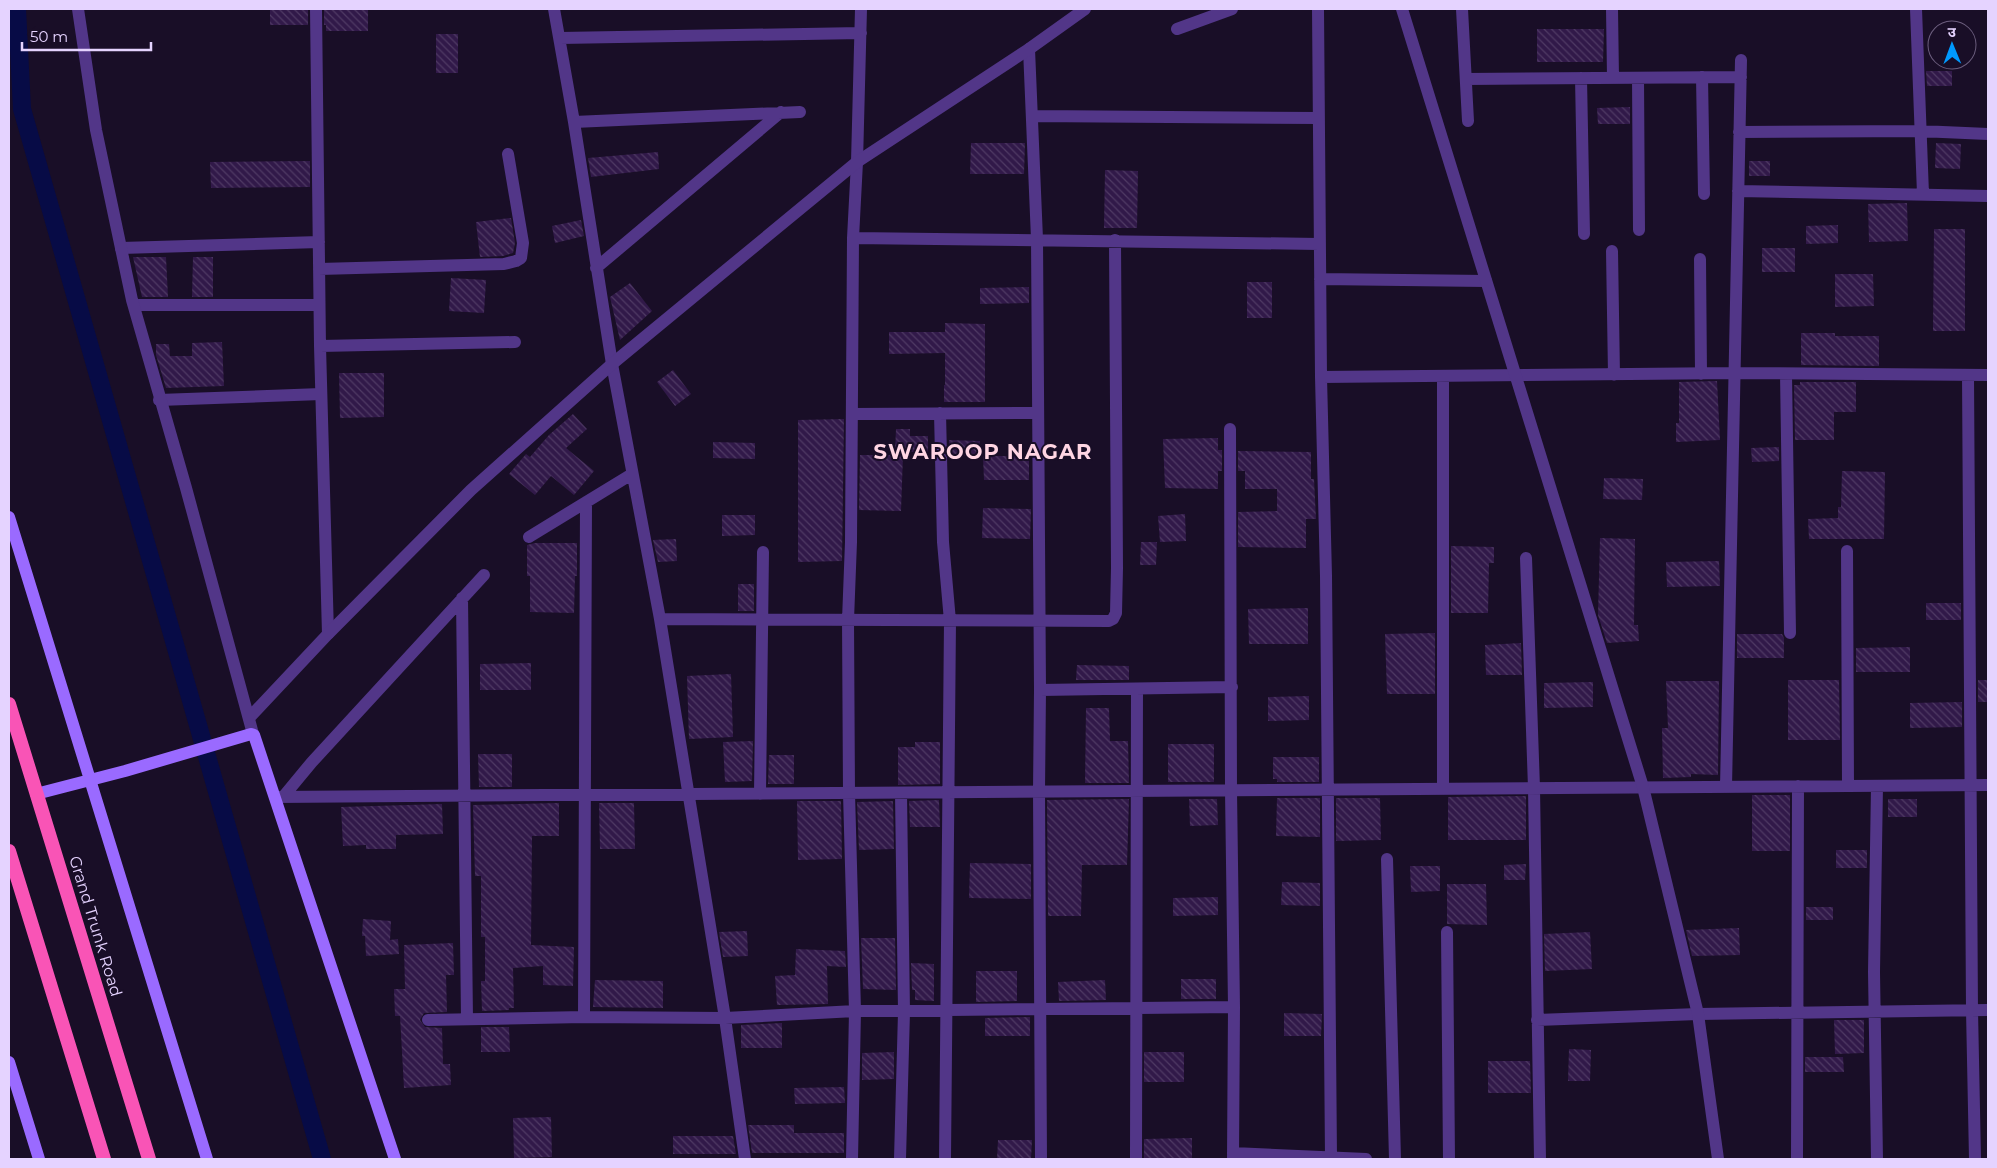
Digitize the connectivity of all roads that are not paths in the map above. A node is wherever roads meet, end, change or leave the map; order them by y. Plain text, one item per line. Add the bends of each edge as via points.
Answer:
1 (78, 9) edge
2 (316, 9) edge
3 (554, 9) edge
4 (861, 9) edge
5 (1086, 9) edge
6 (1232, 9) edge
7 (1318, 9) edge
8 (1402, 9) edge
9 (1462, 9) edge
10 (1612, 9) edge
11 (1916, 9) edge
12 (1178, 29) dead end
13 (861, 34) junction
14 (560, 38) junction
15 (1029, 50) junction
16 (1742, 60) dead end
17 (1702, 77) junction
18 (1741, 77) junction
19 (1581, 78) junction
20 (1613, 78) junction
21 (1638, 78) junction
22 (1466, 79) junction
23 (781, 112) junction
24 (800, 112) dead end
25 (1032, 116) junction
26 (1319, 118) junction
27 (1468, 121) dead end
28 (574, 122) junction
29 (1920, 131) junction
30 (1739, 132) junction
31 (1988, 134) edge
32 (508, 154) dead end
33 (857, 162) junction
34 (1738, 191) junction
35 (1704, 194) dead end
36 (1923, 194) junction
37 (1988, 196) edge
38 (1639, 230) dead end
39 (1584, 234) dead end
40 (853, 238) junction
41 (1037, 239) junction
42 (1115, 240) junction
43 (319, 242) junction
44 (1319, 244) junction
45 (121, 248) junction
46 (1612, 251) dead end
47 (1700, 259) dead end
48 (596, 268) junction
49 (319, 269) junction
50 (1320, 279) junction
51 (1486, 281) junction
52 (134, 305) junction
53 (319, 305) junction
54 (515, 342) dead end
55 (320, 346) junction
56 (612, 364) junction
57 (1735, 373) junction
58 (1701, 374) junction
59 (1786, 374) junction
60 (1515, 375) junction
61 (1614, 375) junction
62 (1968, 375) junction
63 (1988, 375) edge
64 (1321, 376) junction
65 (1443, 376) junction
66 (321, 394) junction
67 (159, 400) junction
68 (940, 413) junction
69 (1037, 413) junction
70 (852, 414) junction
71 (1230, 429) dead end
72 (632, 474) junction
73 (586, 502) junction
74 (9, 517) edge
75 (529, 536) dead end
76 (1847, 551) dead end
77 (763, 552) dead end
78 (1526, 558) dead end
79 (484, 575) dead end
80 (462, 598) junction
81 (660, 619) junction
82 (762, 619) junction
83 (848, 620) junction
84 (950, 621) junction
85 (1040, 621) junction
86 (1790, 633) dead end
87 (328, 634) junction
88 (1232, 687) junction
89 (1137, 689) junction
90 (1040, 690) junction
91 (9, 704) edge
92 (249, 718) junction
93 (253, 734) junction
94 (90, 780) junction
95 (1971, 785) junction
96 (1988, 785) edge
97 (1798, 786) junction
98 (1848, 786) junction
99 (1877, 786) junction
100 (1642, 787) junction
101 (1726, 787) junction
102 (1534, 788) junction
103 (1443, 789) junction
104 (1231, 790) junction
105 (1327, 790) junction
106 (1039, 791) junction
107 (1138, 791) junction
108 (849, 793) junction
109 (901, 793) junction
110 (949, 793) junction
111 (36, 794) junction
112 (688, 794) junction
113 (760, 794) junction
114 (586, 795) junction
115 (464, 796) junction
116 (279, 797) junction
117 (9, 851) edge
118 (1387, 859) dead end
119 (1447, 932) dead end
120 (1137, 1007) junction
121 (1234, 1007) junction
122 (1040, 1009) junction
123 (1972, 1010) junction
124 (1988, 1010) edge
125 (947, 1011) junction
126 (855, 1012) junction
127 (904, 1012) junction
128 (1874, 1012) junction
129 (1798, 1013) junction
130 (1698, 1014) junction
131 (584, 1017) junction
132 (725, 1018) junction
133 (467, 1019) junction
134 (428, 1020) dead end
135 (1537, 1020) junction
136 (9, 1062) edge
137 (1233, 1156) edge
138 (1327, 1158) edge
139 (38, 1159) edge
140 (104, 1159) edge
141 (149, 1159) edge
142 (207, 1159) edge
143 (395, 1159) edge
144 (745, 1159) edge
145 (852, 1159) edge
146 (900, 1159) edge
147 (945, 1159) edge
148 (1041, 1159) edge
149 (1136, 1159) edge
150 (1366, 1159) edge
151 (1395, 1159) edge
152 (1448, 1159) edge
153 (1540, 1159) edge
154 (1718, 1159) edge
155 (1798, 1159) edge
156 (1877, 1159) edge
157 (1975, 1159) edge

1 - 45 street via 96,130
2 - 43 street
3 - 14 street
4 - 13 street
5 - 15 street
6 - 12 street
7 - 26 street
8 - 51 street
9 - 22 street
10 - 20 street
11 - 29 street
13 - 14 street
13 - 33 street
14 - 28 street
15 - 25 street
15 - 33 street
16 - 18 street
17 - 18 street
17 - 21 street
17 - 35 street
18 - 30 street
19 - 20 street
19 - 22 street
19 - 39 street
20 - 21 street
21 - 38 street
22 - 27 street
23 - 24 street
23 - 28 street
23 - 48 street
25 - 26 street
25 - 41 street
26 - 44 street
28 - 48 street
29 - 30 street
29 - 31 street
29 - 36 street
30 - 34 street
32 - 49 street via 523,243 521,258 504,264
33 - 40 street
33 - 56 street
34 - 36 street
34 - 57 street
36 - 37 street
40 - 41 street
40 - 70 street
41 - 42 street
41 - 69 street
42 - 44 street
42 - 85 street via 1116,616 1109,621
43 - 45 street
43 - 49 street
44 - 50 street
45 - 52 street
46 - 61 street
47 - 58 street
48 - 56 street
49 - 53 street
50 - 51 street
50 - 64 street
51 - 60 street
52 - 53 street
52 - 67 street
53 - 55 street
54 - 55 street
55 - 66 street
56 - 72 street
56 - 87 street via 470,490
57 - 58 street
57 - 59 street
57 - 101 street
58 - 61 street
59 - 62 street
59 - 86 street
60 - 61 street
60 - 65 street
60 - 100 street
62 - 63 street
62 - 95 street
64 - 65 street
64 - 105 street
65 - 103 street
66 - 67 street
66 - 87 street
67 - 92 street
68 - 69 street
68 - 70 street
68 - 84 street via 943,542
69 - 85 street
70 - 83 street
71 - 88 street
72 - 73 street
72 - 81 street
73 - 75 street
73 - 114 street
74 - 94 main road
76 - 98 street
77 - 82 street
78 - 102 street
79 - 80 street
80 - 115 street
80 - 116 street
81 - 82 street
81 - 112 street
82 - 83 street
82 - 113 street
83 - 84 street
83 - 108 street
84 - 85 street
84 - 110 street
85 - 90 street
87 - 92 street
88 - 89 street
88 - 104 street
89 - 90 street
89 - 107 street
90 - 106 street
91 - 111 highway, Grand Trunk Road
92 - 93 street
93 - 94 main road
93 - 116 main road
94 - 111 main road
94 - 142 main road
95 - 96 street
95 - 99 street
95 - 123 street
97 - 98 street
97 - 101 street
97 - 129 street
98 - 99 street
99 - 128 street
100 - 101 street
100 - 102 street
100 - 130 street
102 - 103 street
102 - 135 street
103 - 105 street
104 - 105 street
104 - 107 street
104 - 121 street
105 - 138 street
106 - 107 street
106 - 110 street
106 - 122 street
107 - 120 street
108 - 109 street
108 - 113 street
108 - 126 street
109 - 110 street
109 - 127 street
110 - 125 street
111 - 141 highway, Grand Trunk Road
112 - 113 street
112 - 114 street
112 - 132 street
114 - 115 street
114 - 131 street
115 - 116 street
115 - 133 street
116 - 143 main road
117 - 140 highway
118 - 151 street
119 - 152 street
120 - 121 street
120 - 122 street
120 - 149 street
121 - 137 street
122 - 125 street
122 - 148 street
123 - 124 street
123 - 128 street
123 - 157 street
125 - 127 street
125 - 147 street
126 - 127 street
126 - 132 street
126 - 145 street
127 - 146 street
128 - 129 street
128 - 156 street
129 - 130 street
129 - 155 street
130 - 135 street
130 - 154 street
131 - 132 street
131 - 133 street
132 - 144 street
133 - 134 street
135 - 153 street
136 - 139 main road
137 - 138 street
138 - 150 street

